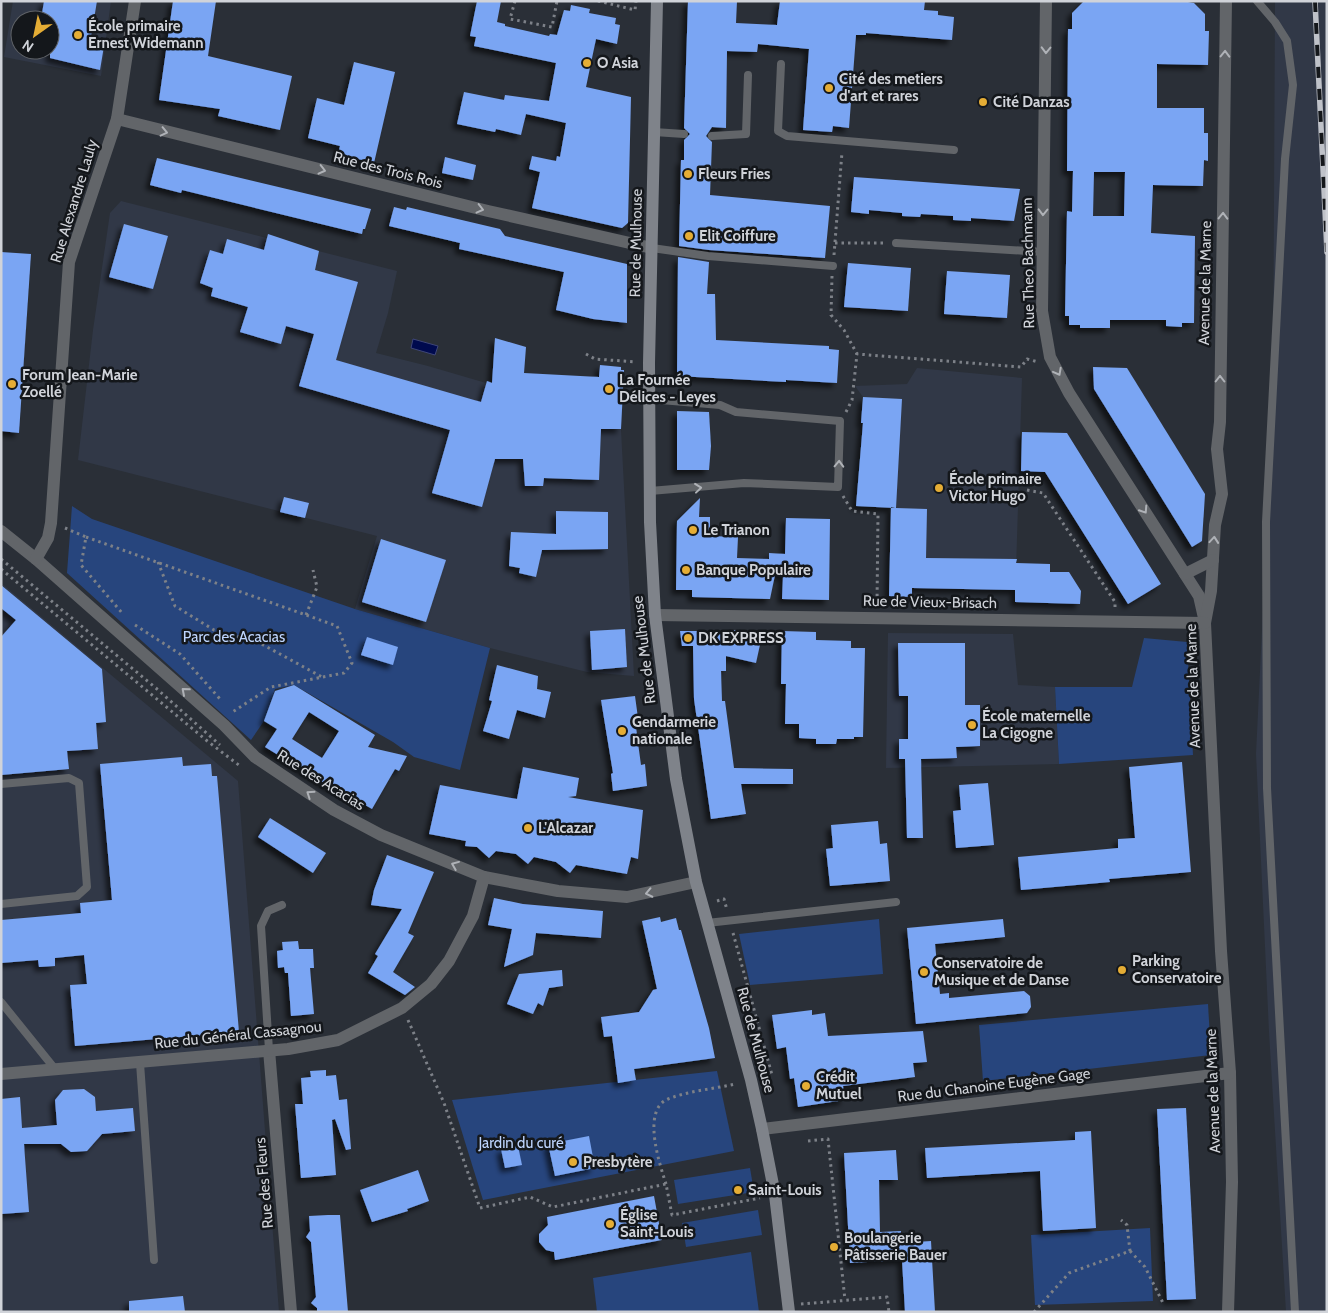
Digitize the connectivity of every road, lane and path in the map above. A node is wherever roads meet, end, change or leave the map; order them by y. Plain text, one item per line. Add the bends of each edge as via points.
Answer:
1 (135, 1) edge
2 (514, 1) edge
3 (558, 1) edge
4 (598, 1) edge
5 (636, 1) edge
6 (657, 1) edge
7 (1046, 1) edge
8 (1226, 1) edge
9 (1257, 1) edge
10 (782, 64) dead end
11 (748, 75) dead end
12 (117, 119) junction
13 (654, 132) junction
14 (684, 134) dead end
15 (712, 136) dead end
16 (843, 141) junction
17 (954, 150) dead end
18 (835, 243) junction
19 (896, 243) joint
20 (652, 248) junction
21 (1043, 252) junction
22 (833, 266) junction
23 (586, 354) dead end
24 (857, 354) junction
25 (1027, 359) dead end
26 (649, 363) junction
27 (649, 399) junction
28 (840, 421) junction
29 (838, 487) junction
30 (1027, 490) dead end
31 (650, 491) junction
32 (51, 523) junction
33 (1, 531) edge
34 (86, 537) junction
35 (1, 559) edge
36 (36, 559) junction
37 (1212, 560) junction
38 (158, 562) junction
39 (1, 569) edge
40 (313, 570) dead end
41 (1185, 574) junction
42 (306, 615) junction
43 (655, 615) junction
44 (877, 618) junction
45 (1116, 621) junction
46 (1205, 623) junction
47 (323, 677) junction
48 (230, 713) junction
49 (224, 724) junction
50 (215, 741) dead end
51 (245, 770) dead end
52 (1, 784) edge
53 (484, 877) junction
54 (696, 882) junction
55 (896, 902) dead end
56 (1, 904) edge
57 (282, 905) dead end
58 (702, 905) junction
59 (730, 920) junction
60 (707, 923) junction
61 (1, 1002) edge
62 (402, 1008) junction
63 (269, 1050) junction
64 (140, 1062) junction
65 (55, 1069) junction
66 (1, 1074) edge
67 (1230, 1074) junction
68 (751, 1080) junction
69 (735, 1084) dead end
70 (762, 1129) junction
71 (801, 1141) dead end
72 (666, 1184) junction
73 (775, 1195) junction
74 (1121, 1220) dead end
75 (1130, 1251) junction
76 (154, 1260) dead end
77 (845, 1300) junction
78 (1163, 1303) dead end
79 (789, 1308) edge
80 (291, 1312) edge
81 (889, 1312) edge
82 (1034, 1312) edge
83 (1228, 1312) edge
84 (1294, 1312) edge

1 - 12 street, Rue Alexandre Lauly
2 - 3 path via 510,19 552,28
4 - 5 path via 635,10
6 - 13 main road, Rue de Mulhouse
7 -> 21 street, Rue Theo Bachmann
37 -> 8 street, Avenue de la Marne via 1222,494 1217,449
9 - 84 lane via 1287,41 1293,85 1285,159 1266,531 1267,788
10 - 16 lane via 778,132 786,136
11 - 15 lane via 746,134
12 -> 20 street, Rue des Trois Rois via 479,209
12 - 32 street, Rue Alexandre Lauly via 69,262
13 - 14 lane
13 - 20 main road, Rue de Mulhouse
16 - 17 lane
16 - 18 path
18 - 19 path
18 - 22 path
19 - 21 lane
20 - 22 lane
20 - 26 main road, Rue de Mulhouse
21 -> 41 street, Rue Theo Bachmann via 1042,311 1050,357 1069,393
22 - 24 path via 831,315
23 - 26 path via 595,359
24 - 25 path via 1021,368
24 - 28 path via 852,400
26 - 27 main road, Rue de Mulhouse
27 - 28 lane via 720,405 736,412
27 - 31 main road, Rue de Mulhouse
29 -> 28 lane
31 -> 29 lane via 744,483
29 - 44 path via 852,511 878,514
30 - 45 path via 1043,493 1115,602
31 - 43 main road, Rue de Mulhouse
32 - 34 path
32 - 36 street, Rue Alexandre Lauly via 48,538
33 - 36 street, Rue des Acacias
34 - 38 path
34 - 48 path via 81,566 129,620 180,654 208,683
35 - 50 path
49 -> 36 street, Rue des Acacias
37 - 41 street
37 - 46 street, Avenue de la Marne
38 - 42 path
38 - 47 path via 175,606 214,630 258,642
39 - 51 path
40 - 42 path via 317,587
41 - 46 street, Rue Theo Bachmann via 1199,596
42 - 47 path via 337,626 352,663 344,673
43 - 44 street, Rue de Vieux-Brisach
43 - 54 main road, Rue de Mulhouse via 676,779
44 - 45 street, Rue de Vieux-Brisach
45 - 46 street, Rue de Vieux-Brisach
46 - 67 street, Avenue de la Marne
47 - 48 path via 271,687
48 - 49 path
53 -> 49 street, Rue des Acacias via 381,835 334,810 255,758
52 - 56 lane via 69,778 79,783 87,887 77,896
54 -> 53 street, Rue des Acacias via 627,897 558,891
53 - 62 street, Rue du Général Cassagnou via 473,916 450,961 431,984
54 - 58 main road, Rue de Mulhouse
55 - 59 lane
57 - 63 lane via 268,912 261,926
58 - 59 path via 724,899
58 - 60 main road, Rue de Mulhouse
59 - 60 lane
59 - 68 path via 772,1074
60 - 68 main road, Rue de Mulhouse
61 - 65 lane
62 - 63 street, Rue du Général Cassagnou via 338,1040
62 - 72 path via 444,1103 480,1208 530,1197 553,1207
63 - 64 street, Rue du Général Cassagnou
63 - 80 street, Rue des Fleurs
64 - 65 street, Rue du Général Cassagnou
64 - 76 lane
65 - 66 street, Rue du Général Cassagnou
67 - 70 street, Rue du Chanoine Eugène Gage
67 - 83 street, Avenue de la Marne via 1232,1182
68 - 70 main road, Rue de Mulhouse
69 - 72 path via 666,1100 657,1108 654,1121 658,1155
70 - 73 main road, Rue de Mulhouse
71 - 77 path via 828,1139
72 - 73 path via 672,1215
73 - 79 main road, Rue de Mulhouse
74 - 75 path via 1127,1224
75 - 78 path via 1145,1268
75 - 82 path via 1070,1273
77 - 79 path
77 - 81 path via 887,1297

